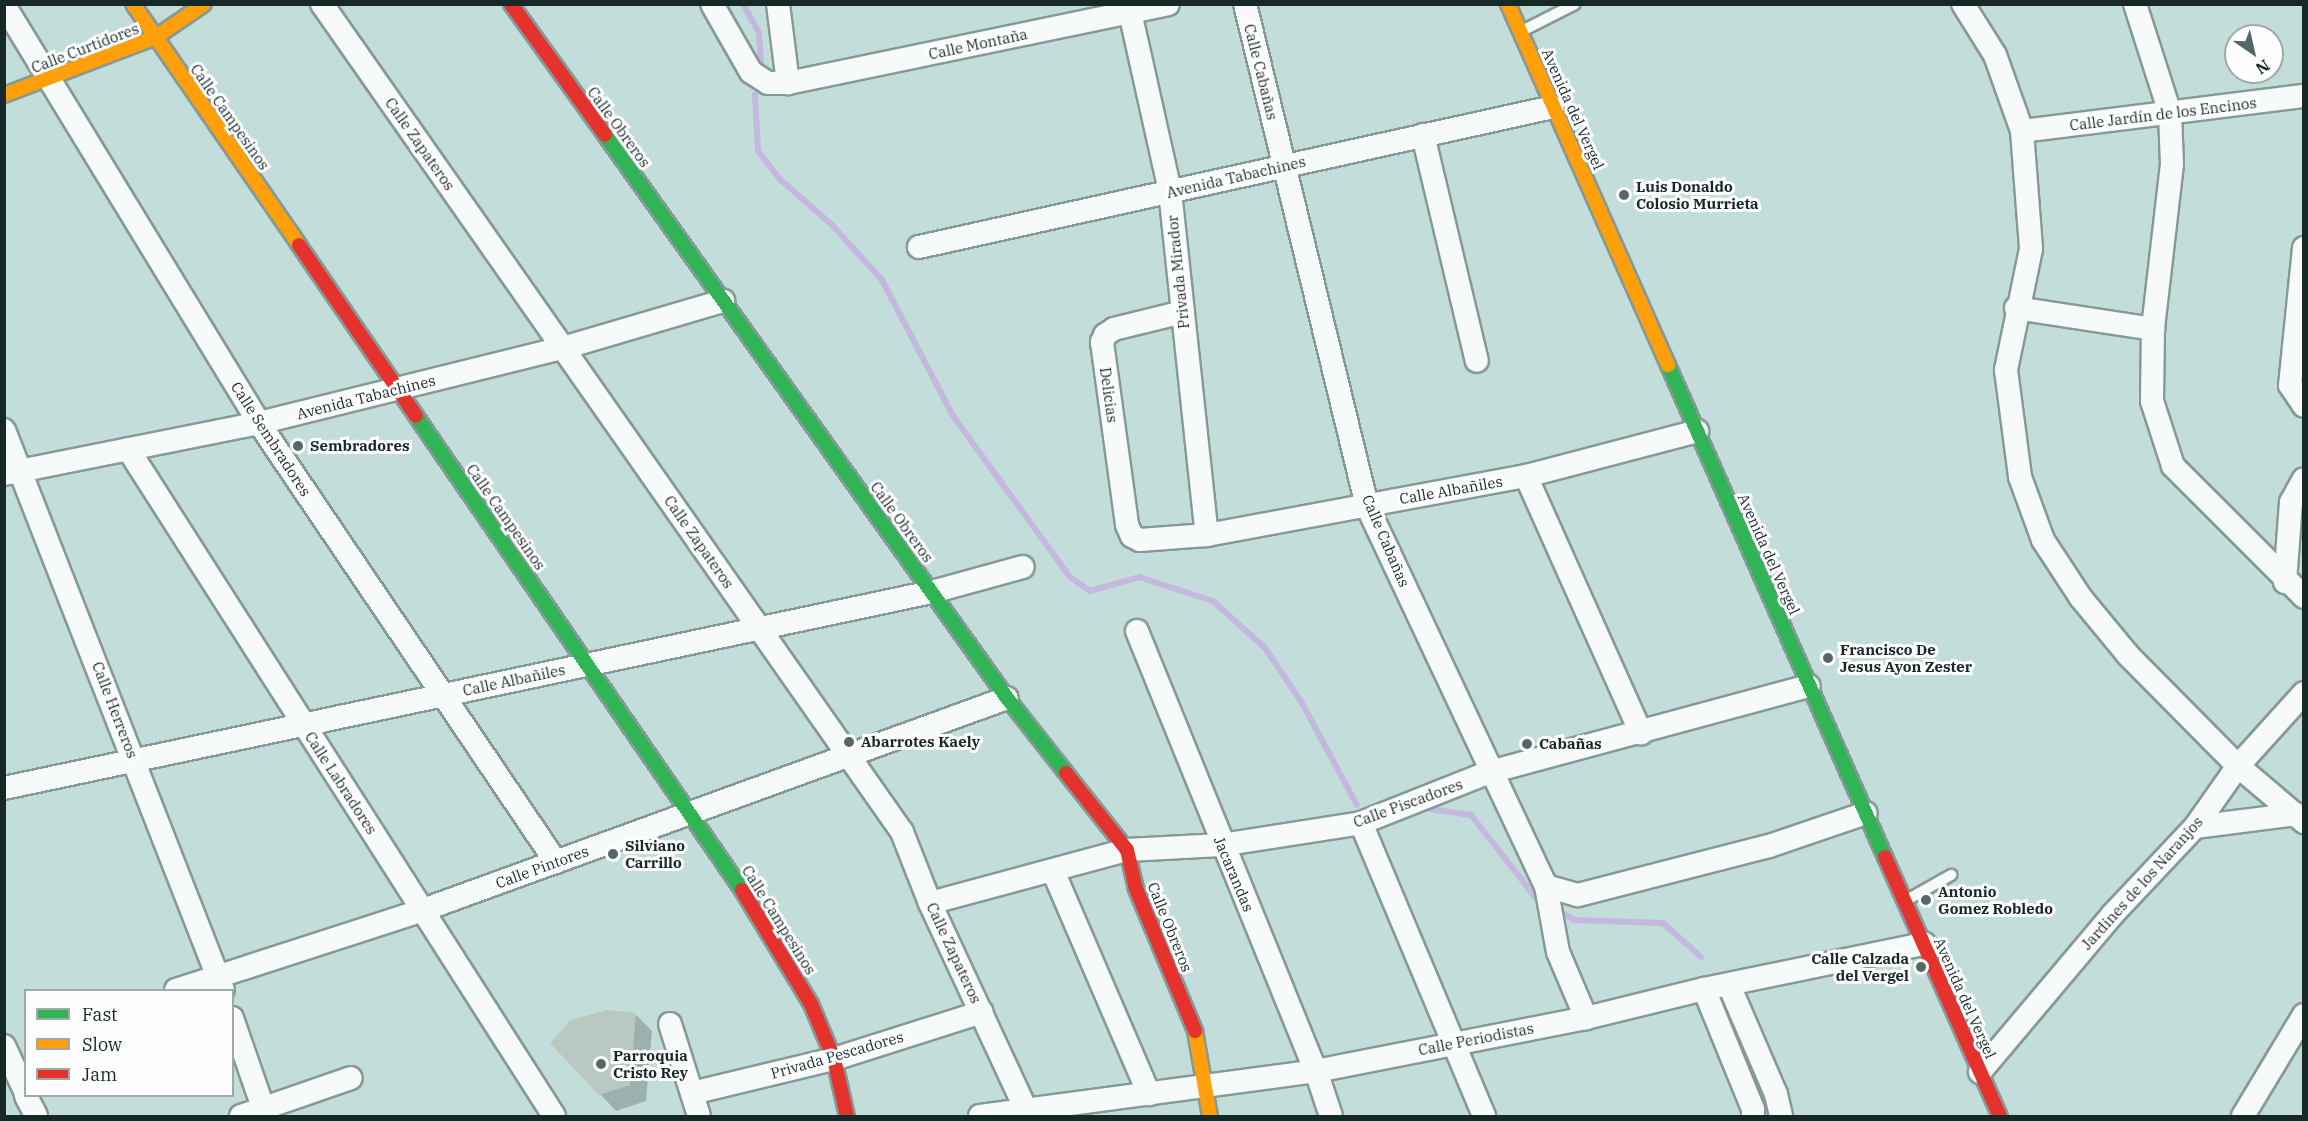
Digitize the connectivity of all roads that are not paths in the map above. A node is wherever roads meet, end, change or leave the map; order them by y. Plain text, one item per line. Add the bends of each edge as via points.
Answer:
1 (133, 4) edge
2 (204, 4) edge
3 (322, 4) edge
4 (511, 4) edge
5 (712, 4) edge
6 (778, 4) edge
7 (1168, 4) edge
8 (1245, 4) edge
9 (1509, 4) edge
10 (1575, 4) edge
11 (1964, 4) edge
12 (2135, 4) edge
13 (4, 5) edge
14 (1130, 12) junction
15 (1064, 15) edge
16 (1520, 31) junction
17 (156, 38) junction
18 (50, 80) junction
19 (788, 83) junction
20 (4, 95) edge
21 (2304, 96) edge
22 (1553, 106) junction
23 (2170, 113) junction
24 (2022, 131) junction
25 (1423, 135) junction
26 (1284, 166) junction
27 (1170, 192) junction
28 (919, 247) dead end
29 (2304, 248) edge
30 (723, 301) junction
31 (2016, 308) junction
32 (1183, 312) junction
33 (2153, 328) junction
34 (563, 348) junction
35 (1477, 361) dead end
36 (398, 389) junction
37 (2304, 406) edge
38 (259, 423) junction
39 (4, 430) edge
40 (1697, 431) junction
41 (128, 449) junction
42 (14, 473) edge
43 (1526, 476) junction
44 (2304, 479) edge
45 (1367, 506) junction
46 (1132, 536) joint
47 (1207, 536) junction
48 (1023, 567) dead end
49 (2285, 582) junction
50 (932, 592) junction
51 (2304, 597) edge
52 (759, 628) junction
53 (1137, 631) dead end
54 (588, 664) junction
55 (1809, 686) junction
56 (2304, 693) edge
57 (443, 695) junction
58 (1007, 698) junction
59 (304, 725) junction
60 (1641, 733) junction
61 (848, 756) junction
62 (134, 760) junction
63 (2238, 766) junction
64 (1490, 772) junction
65 (4, 788) edge
66 (690, 813) junction
67 (1866, 813) junction
68 (2300, 818) edge
69 (1361, 823) junction
70 (2195, 826) junction
71 (1221, 845) junction
72 (1127, 850) junction
73 (556, 862) junction
74 (1053, 872) junction
75 (1951, 875) dead end
76 (1546, 886) junction
77 (1905, 901) junction
78 (930, 903) junction
79 (423, 910) junction
80 (1924, 944) junction
81 (220, 983) edge
82 (1729, 985) junction
83 (182, 989) edge
84 (1704, 989) junction
85 (982, 1012) junction
86 (2304, 1015) edge
87 (1586, 1018) junction
88 (234, 1024) edge
89 (670, 1024) dead end
90 (1453, 1043) junction
91 (10, 1050) edge
92 (834, 1059) junction
93 (1316, 1071) junction
94 (1980, 1072) junction
95 (351, 1078) dead end
96 (1208, 1086) junction
97 (24, 1088) edge
98 (692, 1093) junction
99 (1149, 1094) junction
100 (27, 1097) edge
101 (1024, 1108) junction
102 (265, 1113) edge
103 (36, 1116) edge
104 (241, 1116) edge
105 (554, 1116) edge
106 (699, 1116) edge
107 (847, 1116) edge
108 (980, 1116) edge
109 (1210, 1116) edge
110 (1331, 1116) edge
111 (1484, 1116) edge
112 (1753, 1116) edge
113 (1781, 1116) edge
114 (2000, 1116) edge
115 (2243, 1116) edge

1 - 17 street, Calle Campesinos
2 - 17 street, Calle Curtidores
3 - 34 street, Calle Zapateros
4 - 30 street, Calle Obreros
5 - 19 street via 751,72 768,83
6 - 19 street
7 - 14 street, Calle Montaña
8 - 26 street, Calle Cabañas
9 - 16 street, Avenida del Vergel
10 - 16 lane
11 - 24 street via 1995,55
12 - 23 street
13 - 18 street, Calle Sembradores
14 - 15 street, Calle Montaña
14 - 27 street, Privada Mirador
15 - 19 street, Calle Montaña
16 - 22 street, Avenida del Vergel
17 - 18 street, Calle Curtidores
17 - 36 street, Calle Campesinos
18 - 20 street, Calle Curtidores
18 - 38 street, Calle Sembradores
21 - 23 street, Calle Jardín de los Encinos
22 - 25 street, Avenida Tabachines
22 - 40 street, Avenida del Vergel
23 - 24 street, Calle Jardín de los Encinos
23 - 33 street via 2172,164
24 - 31 street via 2031,249
25 - 26 street, Avenida Tabachines
25 - 35 street
26 - 27 street, Avenida Tabachines
26 - 45 street, Calle Cabañas
27 - 28 street, Avenida Tabachines
27 - 32 street, Privada Mirador
29 - 37 street via 2290,385
30 - 34 street, Avenida Tabachines
30 - 50 street, Calle Obreros
31 - 33 street
31 - 63 street via 2006,370 2011,426 2020,477 2043,540 2081,598 2128,655
32 - 46 street, Delicias via 1114,329 1102,342
32 - 47 street, Privada Mirador
33 - 49 street via 2152,401 2173,466
34 - 36 street, Avenida Tabachines
34 - 52 street, Calle Zapateros
36 - 38 street, Avenida Tabachines
36 - 54 street, Calle Campesinos
38 - 41 street, Avenida Tabachines
38 - 57 street, Calle Sembradores
39 - 42 street, Calle Herreros
40 - 43 street, Calle Albañiles
40 - 55 street, Avenida del Vergel
41 - 42 street, Avenida Tabachines
41 - 59 street, Calle Labradores
42 - 62 street, Calle Herreros
43 - 45 street, Calle Albañiles
43 - 60 street
44 - 49 street via 2291,502
45 - 47 street, Calle Albañiles
45 - 64 street, Calle Cabañas
46 - 47 street, Calle Albañiles via 1140,540
48 - 50 street, Calle Albañiles
49 - 51 street
50 - 52 street, Calle Albañiles
50 - 58 street, Calle Obreros
52 - 54 street, Calle Albañiles
52 - 61 street, Calle Zapateros
53 - 71 street, Jacarandas
54 - 57 street, Calle Albañiles
54 - 66 street, Calle Campesinos
55 - 60 street, Calle Piscadores
55 - 67 street, Avenida del Vergel
56 - 63 street, Jardines de los Naranjos
57 - 59 street, Calle Albañiles
57 - 73 street, Calle Sembradores
58 - 61 street, Calle Pintores
58 - 72 street, Calle Obreros
59 - 62 street, Calle Albañiles
59 - 79 street, Calle Labradores
60 - 64 street, Calle Piscadores
61 - 66 street, Calle Pintores
61 - 78 street, Calle Zapateros via 902,832
62 - 65 street, Calle Albañiles
62 - 81 street, Calle Herreros
63 - 68 street
63 - 70 street, Jardines de los Naranjos
64 - 69 street, Calle Piscadores
64 - 76 street, Calle Cabañas
66 - 73 street, Calle Pintores
66 - 92 street, Calle Campesinos via 771,933 811,1004
67 - 76 street via 1769,846 1578,895
67 - 77 street, Avenida del Vergel
68 - 70 street
69 - 71 street, Calle Piscadores
69 - 90 street
70 - 94 street, Jardines de los Naranjos via 2112,915
71 - 72 street, Calle Piscadores
71 - 93 street, Jacarandas
72 - 74 street, Calle Piscadores
72 - 96 street, Calle Obreros via 1136,889 1200,1042
73 - 79 street, Calle Pintores
74 - 78 street, Calle Piscadores
74 - 99 street
75 - 77 lane
76 - 87 street, Calle Cabañas via 1558,952
77 - 80 street, Avenida del Vergel
78 - 85 street, Calle Zapateros
79 - 81 street, Calle Pintores
79 - 105 street, Calle Labradores
80 - 82 street, Calle Periodistas
80 - 94 street, Avenida del Vergel
81 - 83 street, Calle Pintores
82 - 84 street, Calle Periodistas
82 - 113 street via 1776,1094
84 - 87 street, Calle Periodistas
84 - 112 street
85 - 92 street, Privada Pescadores
85 - 101 street, Calle Zapateros
86 - 115 street
87 - 90 street, Calle Periodistas
88 - 102 street
89 - 98 street
90 - 93 street, Calle Periodistas
90 - 111 street
91 - 97 street
92 - 98 street, Privada Pescadores
92 - 107 street, Calle Campesinos
93 - 96 street, Calle Periodistas
93 - 110 street, Jacarandas
94 - 114 street, Avenida del Vergel
95 - 102 street
96 - 99 street, Calle Periodistas
96 - 109 street, Calle Obreros
98 - 106 street
99 - 101 street, Calle Periodistas
100 - 103 street
101 - 108 street, Calle Periodistas
102 - 104 street

